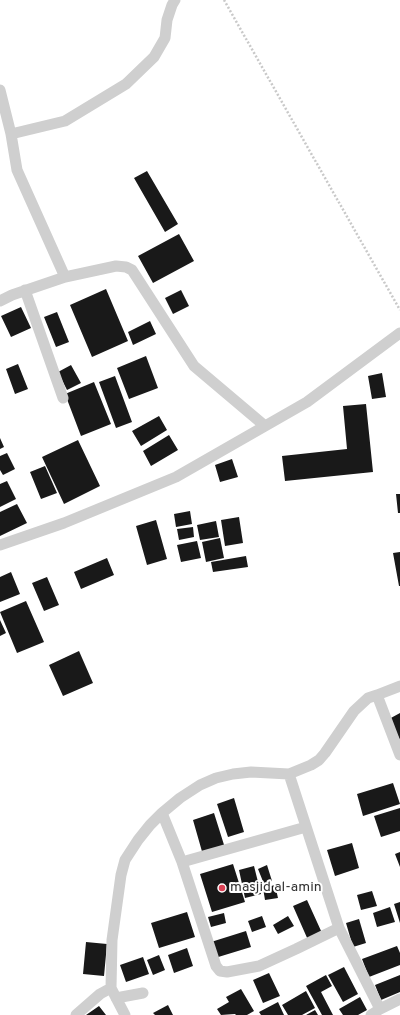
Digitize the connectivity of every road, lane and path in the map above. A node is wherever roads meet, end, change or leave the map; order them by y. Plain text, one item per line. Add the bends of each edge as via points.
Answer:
1 (175, 0) edge
2 (224, 0) edge
3 (0, 90) edge
4 (11, 134) junction
5 (65, 277) junction
6 (25, 290) junction
7 (0, 301) edge
8 (400, 310) edge
9 (400, 333) edge
10 (63, 398) dead end
11 (265, 426) junction
12 (0, 545) edge
13 (400, 686) edge
14 (377, 695) junction
15 (400, 755) edge
16 (288, 774) junction
17 (162, 813) junction
18 (306, 826) junction
19 (182, 862) junction
20 (339, 928) junction
21 (113, 993) junction
22 (143, 993) dead end
23 (400, 999) edge
24 (376, 1012) edge
25 (76, 1015) edge
26 (125, 1015) edge

1 - 4 street via 165,38 154,57 126,84 65,121
2 - 8 path
3 - 4 street
4 - 5 street via 17,170
5 - 6 street
5 - 11 street via 116,266 132,270 194,366
6 - 7 street
6 - 10 street
9 - 11 street via 307,402
11 - 12 street via 176,477 64,523
13 - 14 street
14 - 15 street
14 - 16 street via 368,698 354,711 319,760
16 - 17 street via 251,772 216,778 200,785
16 - 18 street
17 - 19 street
17 - 21 street via 138,840 125,860 112,940
18 - 19 street
18 - 20 street
19 - 20 street via 216,966 220,971 259,966
20 - 24 street
21 - 22 street
21 - 25 street via 100,994
21 - 26 street
23 - 24 street

